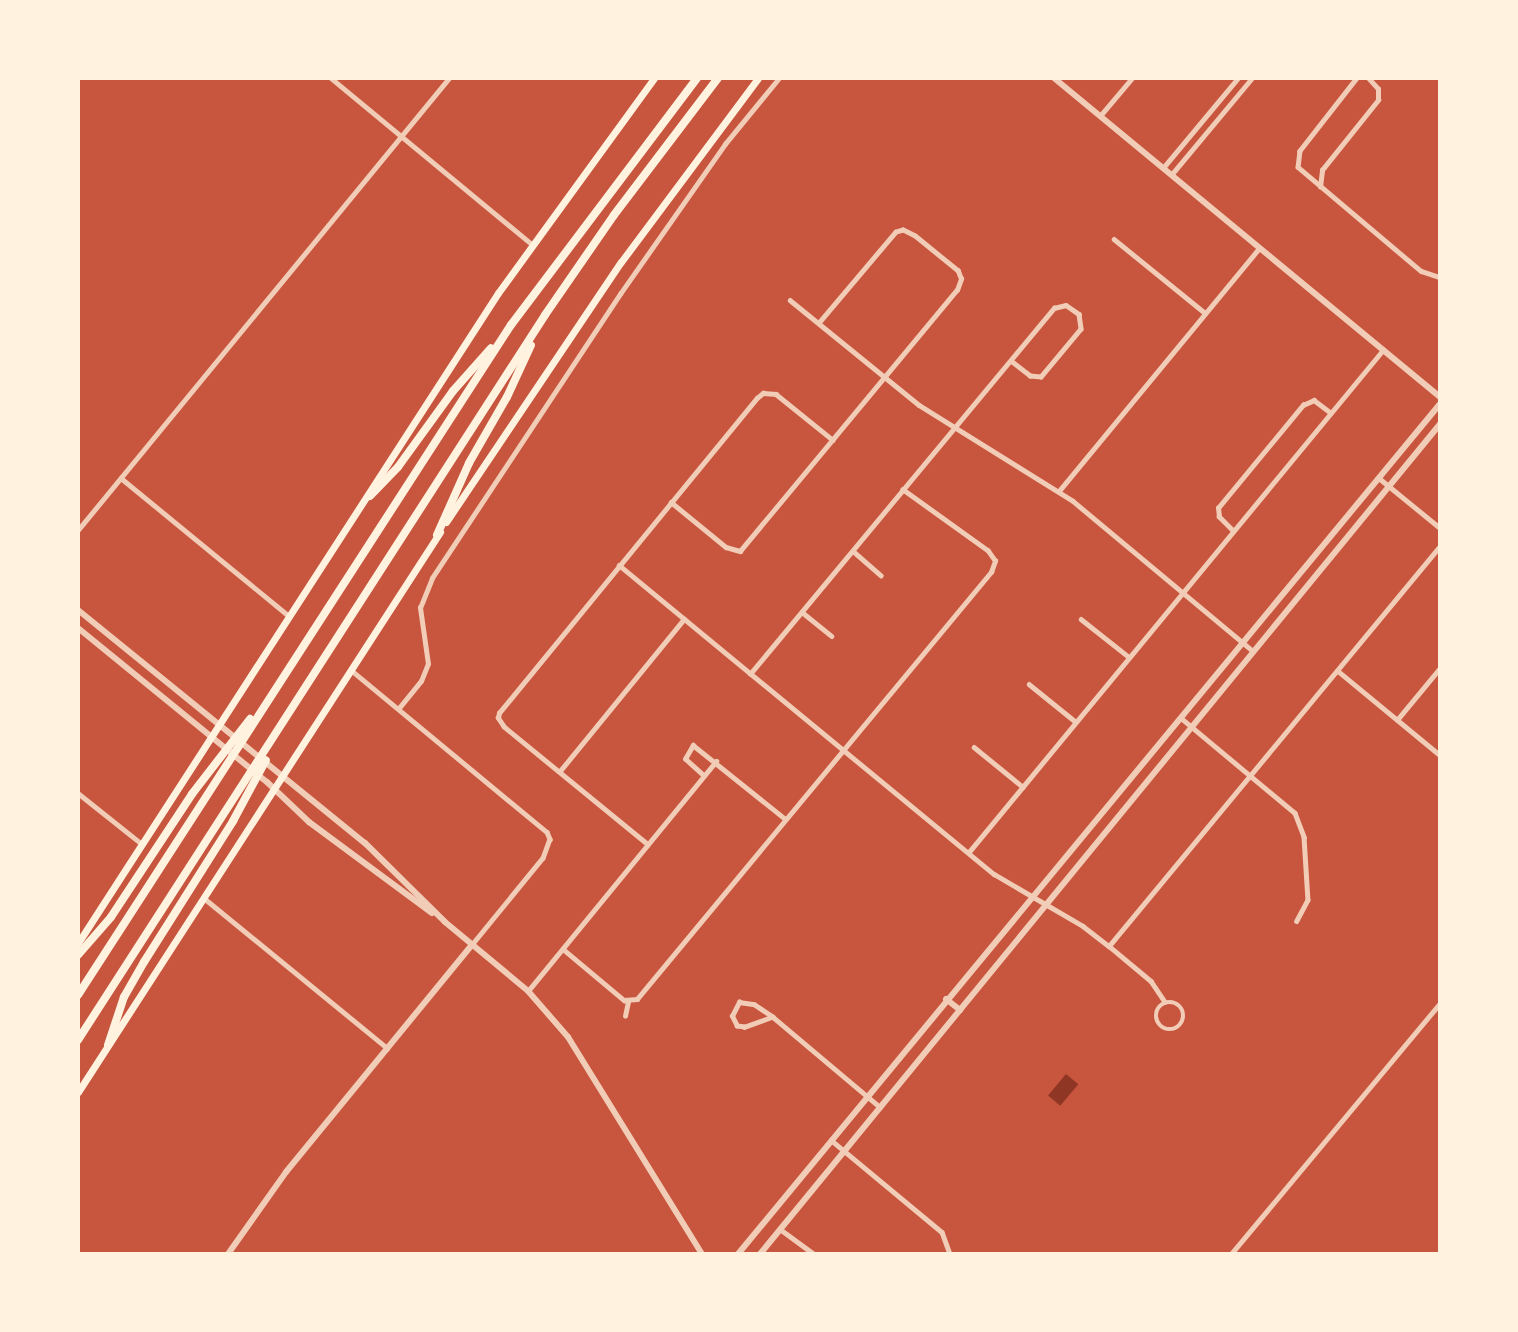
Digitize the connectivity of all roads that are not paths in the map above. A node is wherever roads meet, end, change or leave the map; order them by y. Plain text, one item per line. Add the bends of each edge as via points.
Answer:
1 (331, 78) edge
2 (449, 78) edge
3 (654, 78) edge
4 (697, 78) edge
5 (718, 78) edge
6 (758, 78) edge
7 (779, 78) edge
8 (1054, 78) edge
9 (1132, 78) edge
10 (1238, 78) edge
11 (1252, 78) edge
12 (1357, 78) edge
13 (1368, 78) edge
14 (1100, 116) junction
15 (401, 136) junction
16 (1163, 168) junction
17 (1172, 174) junction
18 (1320, 187) junction
19 (1114, 239) dead end
20 (532, 244) junction
21 (1259, 248) junction
22 (1440, 277) edge
23 (790, 300) dead end
24 (1205, 313) junction
25 (545, 315) junction
26 (820, 322) junction
27 (511, 325) junction
28 (1383, 350) junction
29 (1011, 361) junction
30 (885, 377) junction
31 (1440, 397) edge
32 (1440, 404) edge
33 (1331, 413) junction
34 (1440, 424) edge
35 (954, 429) junction
36 (833, 440) junction
37 (121, 478) junction
38 (1378, 478) junction
39 (1388, 486) junction
40 (903, 490) junction
41 (1059, 491) junction
42 (370, 496) junction
43 (671, 502) junction
44 (1440, 528) edge
45 (78, 530) edge
46 (1233, 531) junction
47 (437, 536) junction
48 (1440, 546) edge
49 (853, 551) junction
50 (619, 565) junction
51 (882, 575) dead end
52 (1182, 592) junction
53 (78, 610) edge
54 (802, 612) junction
55 (289, 616) junction
56 (684, 619) junction
57 (1081, 619) dead end
58 (78, 628) edge
59 (832, 636) dead end
60 (1243, 642) junction
61 (1253, 651) junction
62 (1129, 657) junction
63 (289, 668) junction
64 (1440, 668) edge
65 (351, 670) junction
66 (1338, 671) junction
67 (750, 674) junction
68 (1029, 684) dead end
69 (399, 708) junction
70 (1180, 718) junction
71 (287, 720) junction
72 (1397, 720) junction
73 (1076, 722) junction
74 (219, 723) junction
75 (1191, 727) junction
76 (211, 736) junction
77 (974, 747) dead end
78 (842, 750) junction
79 (1440, 755) edge
80 (716, 761) junction
81 (560, 771) junction
82 (283, 776) junction
83 (704, 776) junction
84 (1250, 776) junction
85 (1023, 787) junction
86 (274, 789) junction
87 (78, 793) edge
88 (784, 818) junction
89 (142, 844) junction
90 (648, 845) junction
91 (969, 852) junction
92 (1032, 897) junction
93 (204, 898) junction
94 (1045, 904) junction
95 (1297, 921) dead end
96 (445, 922) junction
97 (78, 943) edge
98 (472, 945) junction
99 (1109, 946) junction
100 (563, 949) junction
101 (78, 955) edge
102 (528, 991) junction
103 (78, 995) edge
104 (946, 999) junction
105 (628, 1002) junction
106 (1165, 1002) junction
107 (1440, 1003) edge
108 (960, 1010) junction
109 (625, 1016) dead end
110 (773, 1017) junction
111 (78, 1041) edge
112 (108, 1045) junction
113 (387, 1048) junction
114 (78, 1092) edge
115 (867, 1096) junction
116 (880, 1107) junction
117 (831, 1140) junction
118 (844, 1151) junction
119 (780, 1229) junction
120 (228, 1254) edge
121 (702, 1254) edge
122 (738, 1254) edge
123 (760, 1254) edge
124 (814, 1254) edge
125 (950, 1254) edge
126 (1231, 1254) edge

1 - 15 street
2 - 15 street
3 - 20 main road
4 - 27 highway
5 - 25 highway via 614,215
6 - 47 main road via 616,268
7 - 69 street via 725,144 614,303 432,578 420,608 427,668
8 - 14 street
9 - 14 street
10 - 16 street
11 - 17 street
12 - 18 street via 1298,156 1302,172
13 - 18 street via 1378,89 1378,100 1322,170
14 - 16 street
15 - 20 street
15 - 37 street
16 - 17 street
17 - 21 street
18 - 22 street via 1421,271
19 - 24 street
20 - 42 main road
21 - 24 street
21 - 28 street
23 - 26 street
24 - 41 street
25 - 47 highway via 507,397 469,463
25 - 71 highway
26 - 30 street
26 - 30 street via 896,232 909,232 954,268 960,274 960,285
27 - 42 highway via 453,391 398,468
27 - 63 highway
28 - 31 street
28 - 33 street
29 - 29 street via 1056,306 1066,305 1079,314 1081,329 1041,377 1030,376
29 - 35 street
30 - 35 street
30 - 36 street
32 - 38 street
33 - 46 street
33 - 46 street via 1314,400 1303,405 1218,508 1219,517
34 - 39 street
35 - 40 street
35 - 41 street
36 - 43 street via 776,394 764,393
36 - 43 street via 740,550 726,547
37 - 45 street
37 - 55 street
38 - 39 street
38 - 60 street
39 - 44 street
39 - 61 street
40 - 49 street
40 - 78 street via 988,551 995,561 994,567
41 - 52 street
42 - 55 main road
43 - 50 street
46 - 52 street
47 - 65 main road
48 - 66 street
49 - 51 street
49 - 54 street
50 - 56 street
50 - 81 street via 502,708 498,718
52 - 60 street
52 - 62 street
53 - 74 street
54 - 59 street
54 - 67 street
55 - 74 main road
56 - 67 street
56 - 81 street
57 - 62 street
58 - 76 street
60 - 61 street
60 - 70 street
61 - 75 street
62 - 73 street
63 - 101 highway via 192,794 111,917
63 - 103 highway
64 - 72 street
65 - 69 street
65 - 82 main road
66 - 72 street
66 - 84 street
67 - 78 street
68 - 73 street
69 - 98 street via 547,832 550,845
70 - 75 street
70 - 92 street
71 - 111 highway
71 - 112 highway via 234,821 134,980
72 - 79 street
73 - 85 street
74 - 76 main road
74 - 82 street
75 - 84 street
75 - 94 street
76 - 86 street
76 - 89 main road
77 - 85 street
78 - 88 street
78 - 91 street
80 - 83 street
80 - 83 street via 695,744 685,753 686,761
80 - 88 street
81 - 90 street
82 - 86 main road
82 - 96 street via 387,863
83 - 90 street
84 - 95 street via 1301,822 1308,900
84 - 99 street
85 - 91 street
86 - 93 main road
86 - 96 street via 325,835
87 - 89 street
88 - 105 street via 637,999
89 - 97 main road
90 - 100 street
91 - 92 street via 994,874
92 - 94 street
92 - 104 street
93 - 112 main road
93 - 113 street
94 - 99 street
94 - 108 street
96 - 98 street
98 - 102 street
98 - 113 street
99 - 106 street via 1151,981
100 - 102 street
100 - 105 street
102 - 121 street via 568,1037
104 - 108 street
104 - 115 street
105 - 109 street
106 - 106 street via 1158,1007 1156,1020 1166,1030 1175,1029 1182,1023 1182,1009 1175,1002
107 - 126 street
108 - 116 street
110 - 110 street via 746,1000 739,1002 732,1016 737,1026 745,1028
110 - 115 street
112 - 114 main road
113 - 120 street via 267,1197
115 - 116 street
115 - 117 street
116 - 118 street
117 - 118 street
117 - 122 street
118 - 119 street
118 - 125 street via 942,1232
119 - 123 street
119 - 124 street

